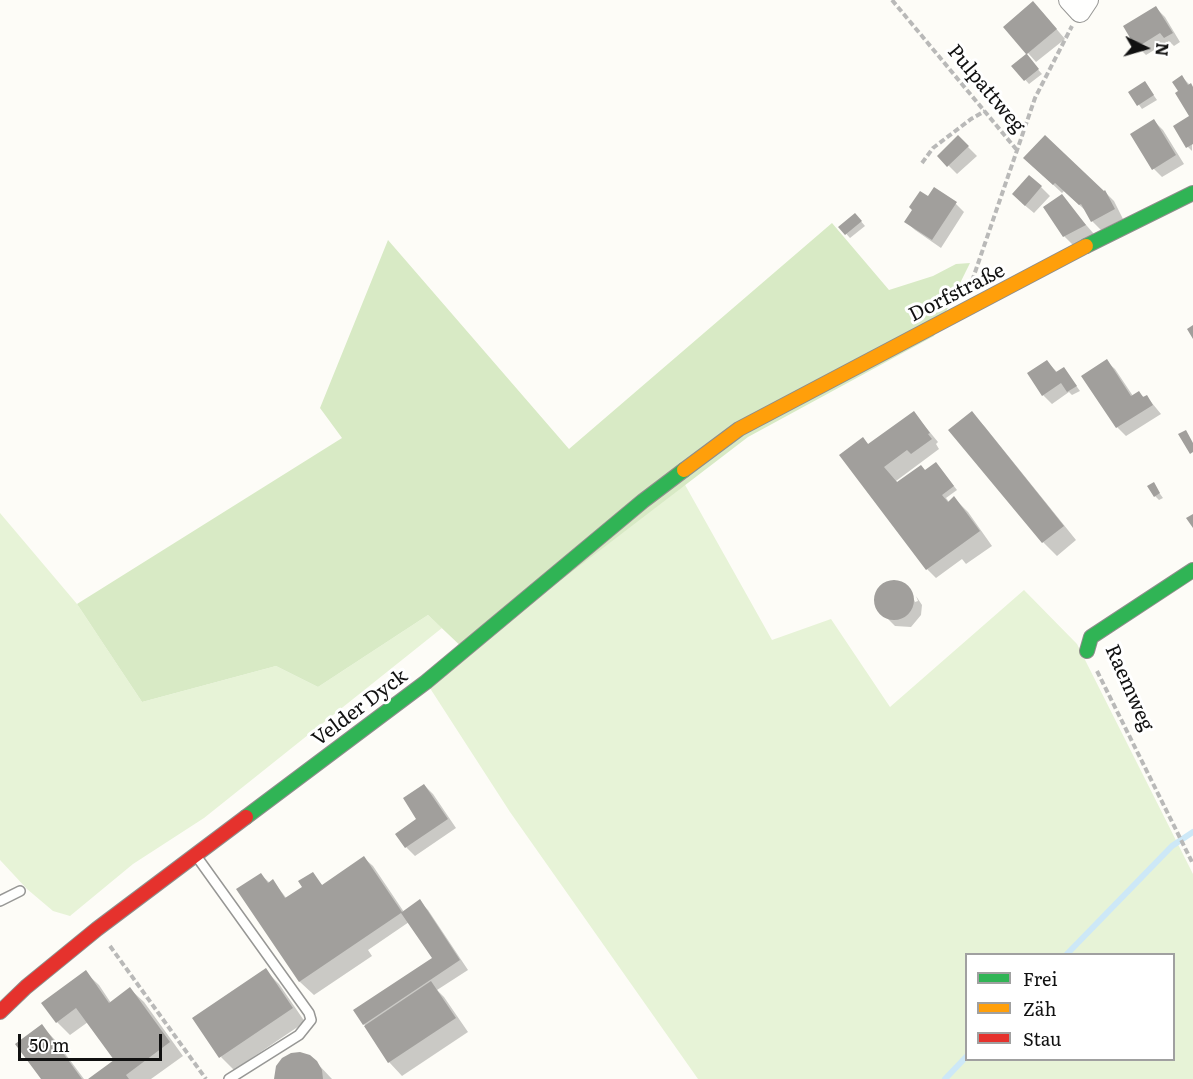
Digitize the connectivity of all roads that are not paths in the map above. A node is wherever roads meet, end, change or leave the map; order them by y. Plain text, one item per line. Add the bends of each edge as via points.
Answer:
1 (1193, 193) edge
2 (739, 429) joint
3 (1193, 570) edge
4 (1087, 651) road end
5 (196, 855) junction
6 (20, 891) dead end
7 (0, 901) edge
8 (0, 1012) edge
9 (229, 1079) edge

1 - 2 main road, Dorfstraße
2 - 5 main road, Velder Dyck via 644,501 426,682
3 - 4 main road, Raemweg via 1091,637
5 - 8 main road, Velder Dyck via 98,929
5 - 9 lane via 309,1013 310,1020 299,1035
6 - 7 lane

